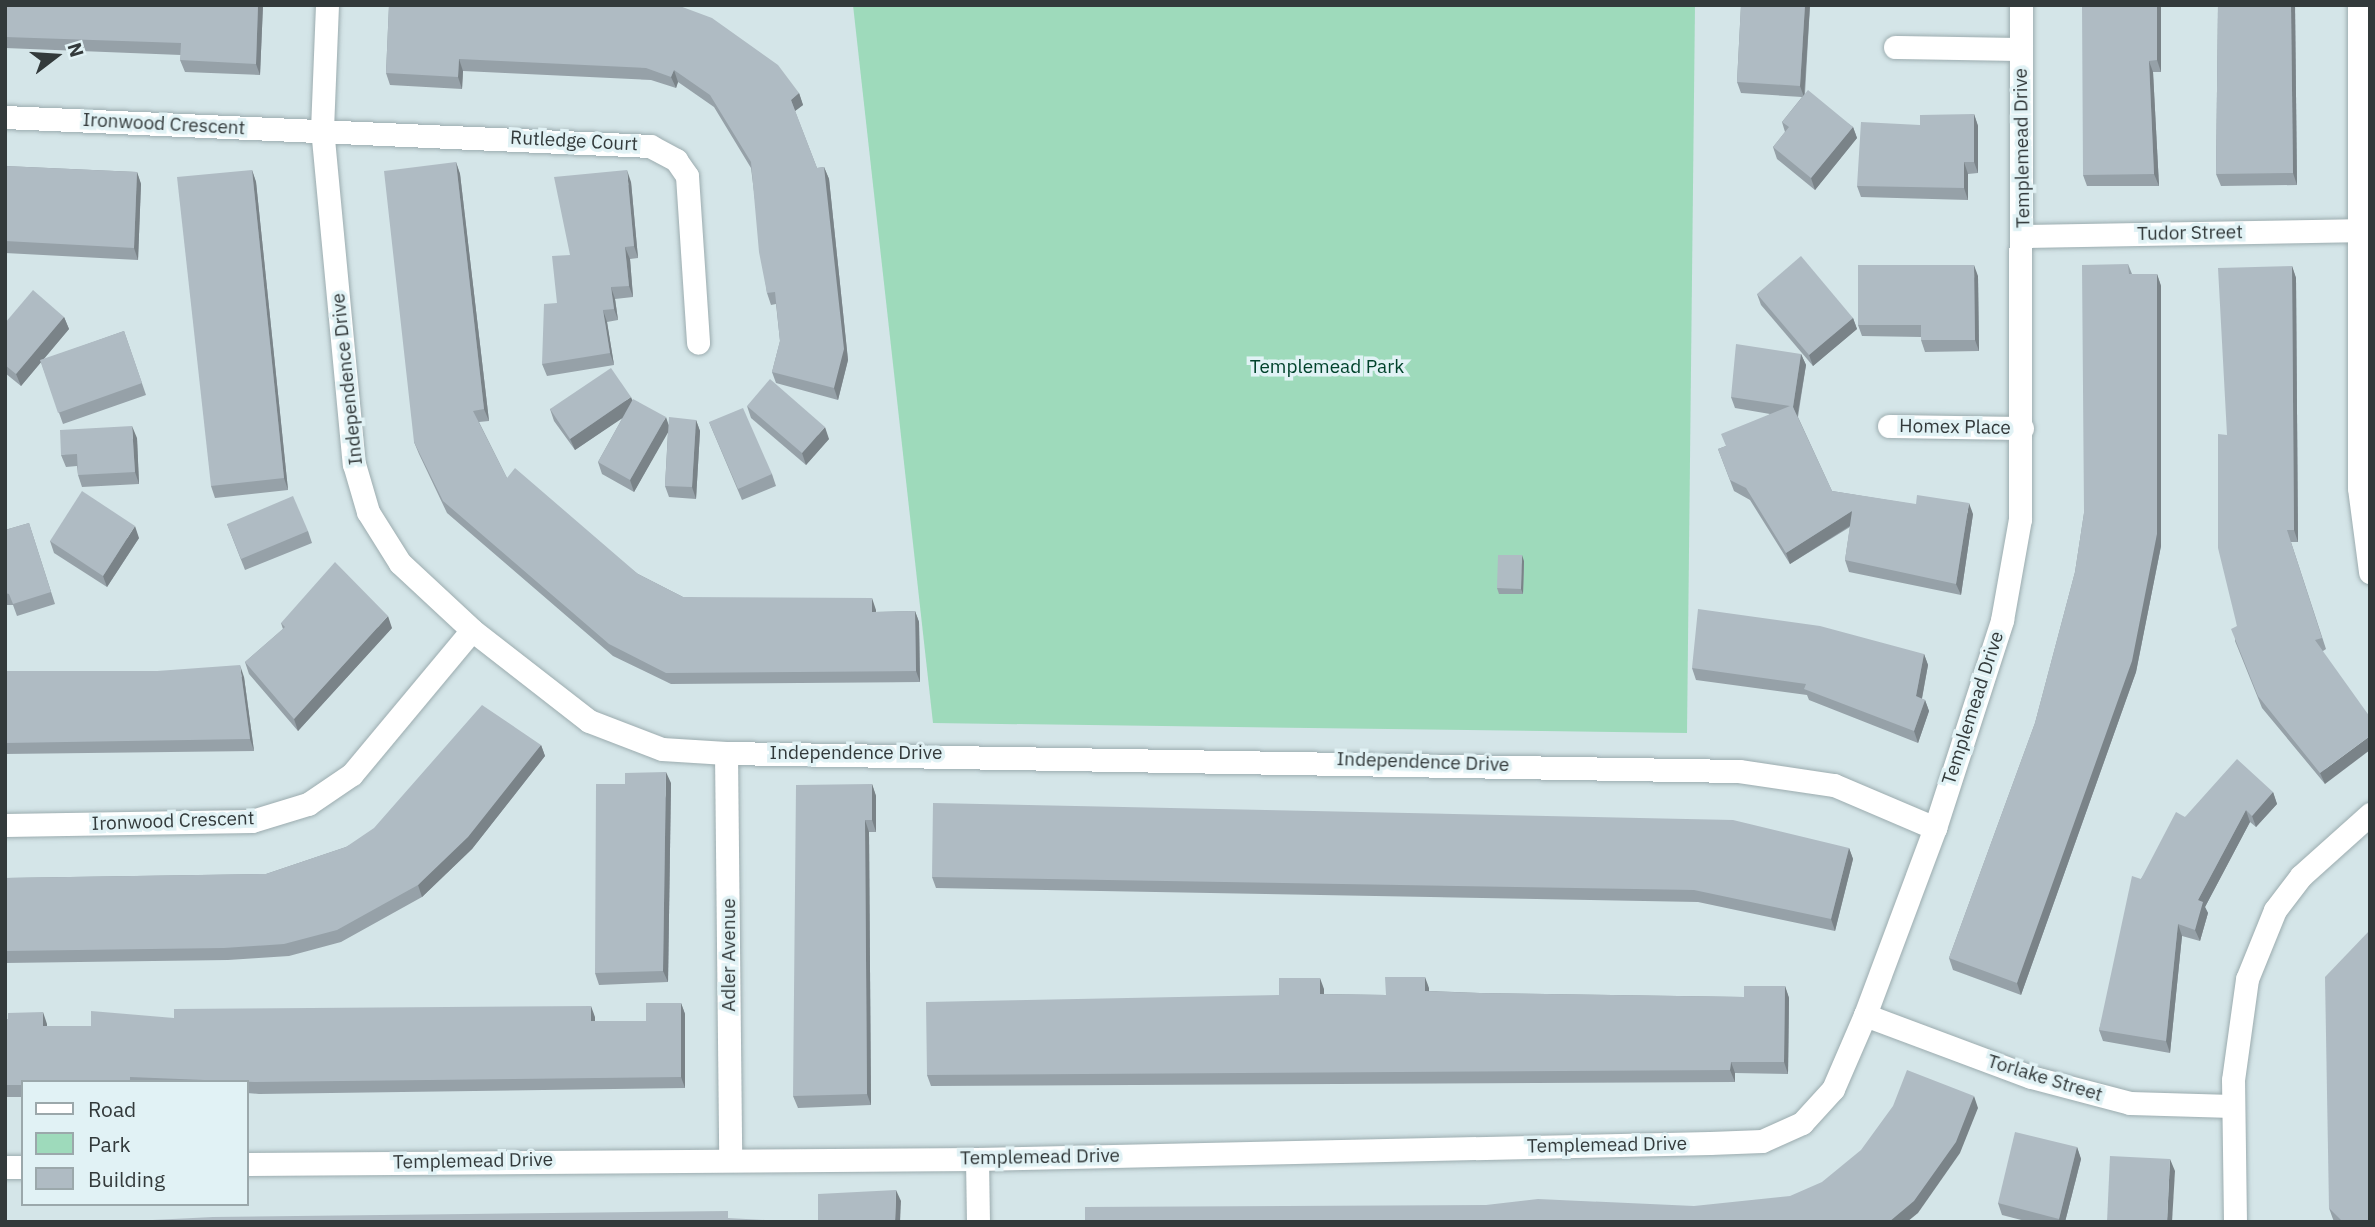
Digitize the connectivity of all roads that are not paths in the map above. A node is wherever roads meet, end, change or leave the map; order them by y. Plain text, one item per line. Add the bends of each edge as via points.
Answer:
1 (327, 5) edge
2 (2021, 5) edge
3 (2359, 5) edge
4 (1895, 47) dead end
5 (2021, 49) junction
6 (5, 117) edge
7 (323, 131) junction
8 (2357, 230) junction
9 (2022, 236) junction
10 (698, 343) dead end
11 (1889, 426) dead end
12 (2022, 429) junction
13 (2370, 572) edge
14 (472, 630) junction
15 (726, 753) junction
16 (2370, 814) edge
17 (5, 825) edge
18 (1935, 828) junction
19 (1865, 1015) junction
20 (2232, 1106) junction
21 (730, 1158) junction
22 (977, 1159) junction
23 (248, 1164) edge
24 (978, 1222) edge
25 (2235, 1222) edge

1 - 7 street, Independence Drive
2 - 5 street, Templemead Drive
3 - 8 street
4 - 5 street
5 - 9 street, Templemead Drive
6 - 7 street, Ironwood Crescent
7 - 10 street, Rutledge Court via 632,142 664,151 687,176 693,203
7 - 14 street, Independence Drive via 354,464 364,500 400,564
8 - 9 street, Tudor Street
8 - 13 street via 2359,488
9 - 12 street, Templemead Drive
11 - 12 street, Homex Place
12 - 18 street, Templemead Drive via 2020,519 2002,620
14 - 15 street, Independence Drive via 589,721 662,748
14 - 17 street, Ironwood Crescent via 352,774 308,804 252,821
15 - 18 street, Independence Drive via 1738,771 1835,785
15 - 21 street, Adler Avenue
16 - 20 street via 2301,876 2275,910 2247,979
18 - 19 street, Templemead Drive
19 - 20 street, Torlake Street via 2031,1077 2130,1103
19 - 22 street, Templemead Drive via 1833,1089 1802,1123 1762,1141
20 - 25 street
21 - 22 street, Templemead Drive
21 - 23 street, Templemead Drive
22 - 24 street

